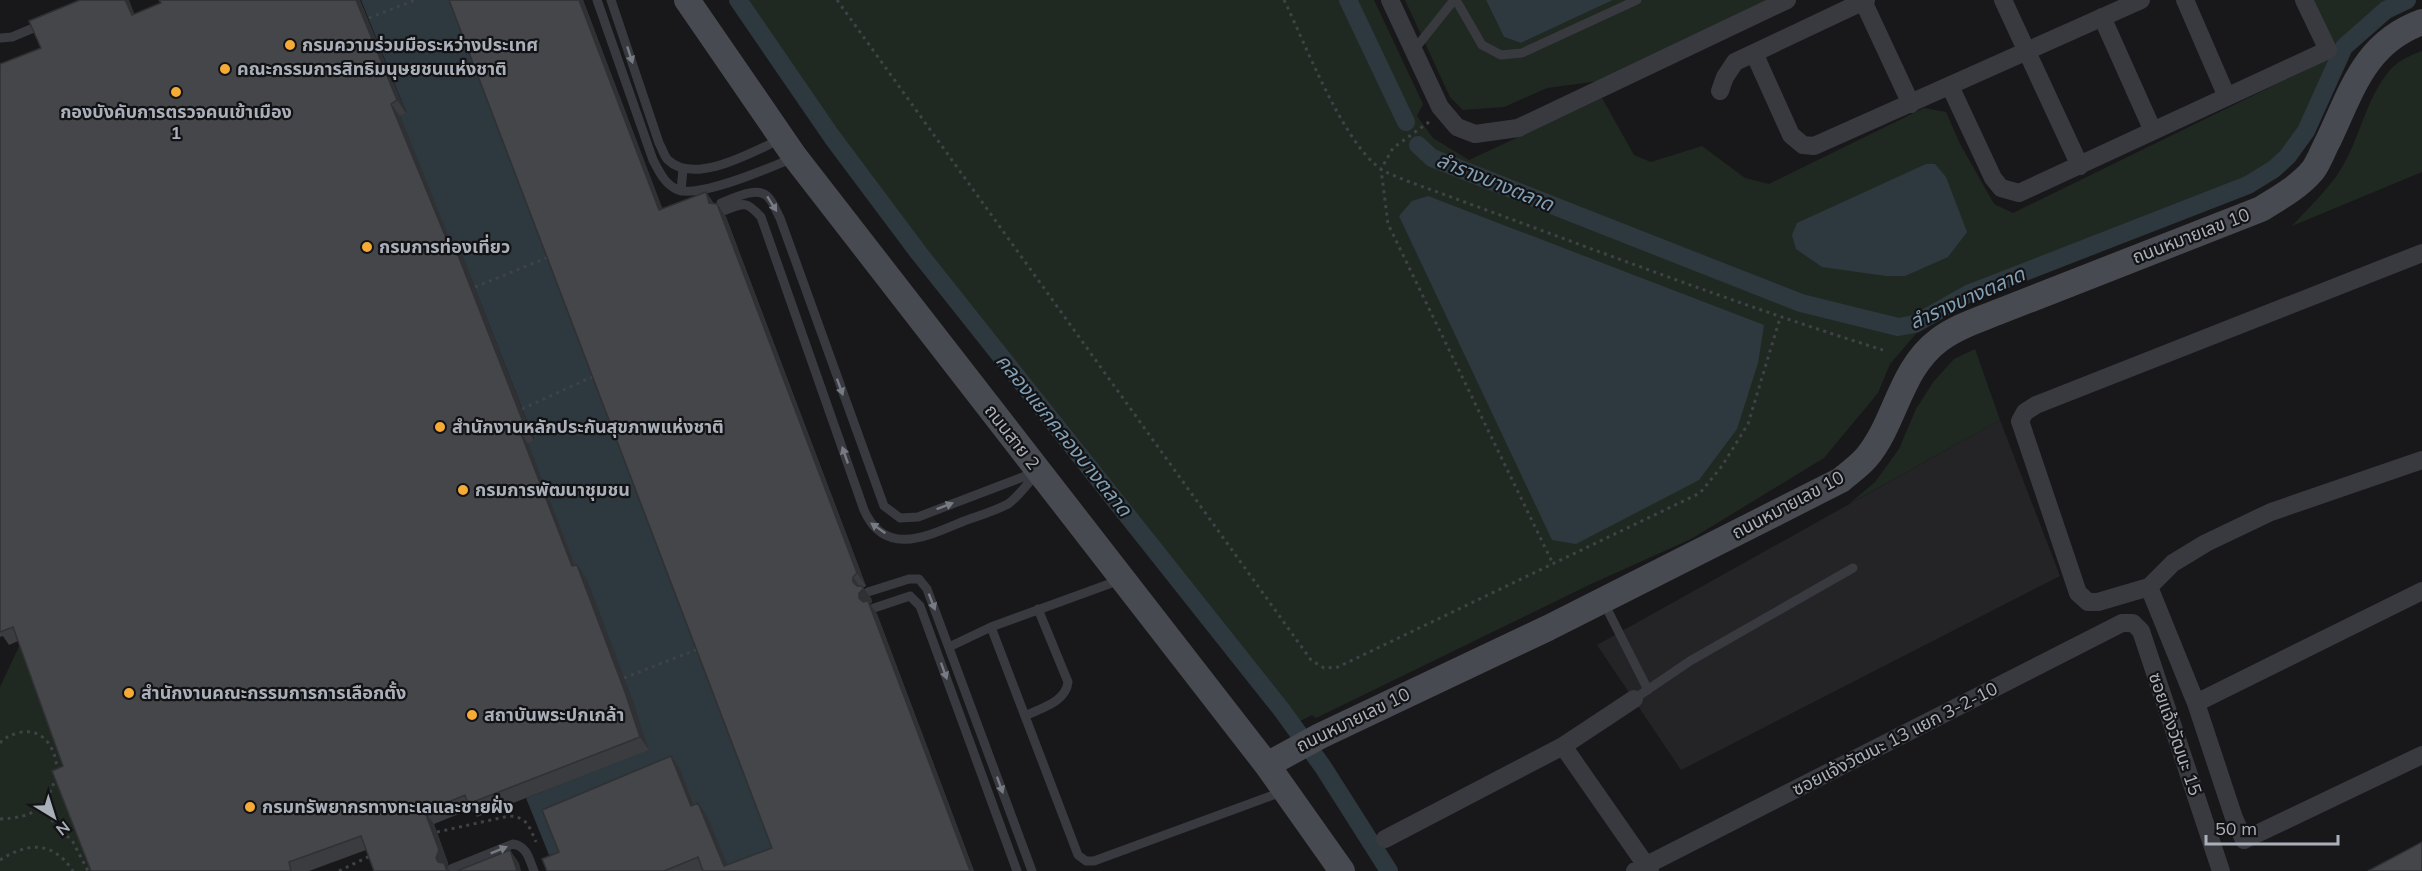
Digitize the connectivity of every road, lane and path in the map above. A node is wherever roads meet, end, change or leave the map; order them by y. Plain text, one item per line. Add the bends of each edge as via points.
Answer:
1 (415, 0) edge
2 (597, 0) edge
3 (611, 0) edge
4 (687, 0) edge
5 (837, 0) edge
6 (1284, 0) edge
7 (1390, 0) edge
8 (1455, 0) edge
9 (1637, 0) edge
10 (1787, 0) edge
11 (2003, 0) edge
12 (2141, 0) edge
13 (2185, 0) edge
14 (2304, 0) edge
15 (1864, 1) edge
16 (2102, 17) junction
17 (369, 18) dead end
18 (53, 20) edge
19 (2422, 22) edge
20 (0, 38) edge
21 (1414, 50) junction
22 (2028, 51) junction
23 (1754, 53) junction
24 (1950, 86) junction
25 (1720, 92) dead end
26 (2227, 96) junction
27 (1911, 104) junction
28 (1444, 111) junction
29 (2153, 131) junction
30 (788, 148) junction
31 (2080, 166) junction
32 (683, 169) junction
33 (1381, 169) junction
34 (681, 191) junction
35 (2422, 253) edge
36 (550, 256) edge
37 (475, 287) dead end
38 (1780, 318) junction
39 (1883, 350) dead end
40 (596, 376) edge
41 (522, 409) dead end
42 (2422, 460) edge
43 (1038, 471) junction
44 (900, 518) junction
45 (899, 540) junction
46 (1553, 564) junction
47 (1853, 568) dead end
48 (1122, 579) junction
49 (2149, 587) junction
50 (2422, 591) edge
51 (868, 592) dead end
52 (1603, 599) junction
53 (874, 608) dead end
54 (1038, 609) junction
55 (991, 627) junction
56 (2141, 631) joint
57 (950, 647) junction
58 (700, 648) edge
59 (624, 678) dead end
60 (1641, 694) junction
61 (2196, 703) junction
62 (1025, 716) junction
63 (0, 743) edge
64 (1563, 746) junction
65 (2422, 755) edge
66 (1267, 765) junction
67 (1285, 790) junction
68 (41, 809) junction
69 (0, 819) edge
70 (437, 832) dead end
71 (1385, 839) dead end
72 (537, 846) dead end
73 (372, 855) edge
74 (0, 860) edge
75 (1644, 869) edge
76 (451, 870) edge
77 (73, 871) edge
78 (88, 871) edge
79 (339, 871) edge
80 (534, 871) edge
81 (1017, 871) edge
82 (1032, 871) edge
83 (1342, 871) edge
84 (2221, 871) edge

1 - 17 path
2 - 34 lane via 653,160 664,180
3 -> 32 lane via 659,143 668,159
4 - 30 street, ถนนสาย 2
5 - 46 path via 1311,660 1324,668 1338,667
6 - 33 path via 1338,113 1362,150
7 - 21 street
8 - 9 lane via 1482,45 1501,55 1522,53
8 - 21 lane
10 - 28 street via 1518,128 1475,134 1457,127
11 - 22 street
12 - 16 street
13 - 26 street
14 - 26 street via 2328,50
15 - 23 street
15 - 27 street
16 - 22 street
16 - 29 street
18 - 20 lane
19 - 52 street, ถนนหมายเลข 10 via 2398,33 2360,71 2314,170 2289,191 2261,209 1998,312 1939,340 1910,373 1866,458 1841,480
21 - 28 street
22 - 24 street
22 - 31 street
23 - 25 street via 1735,62
23 - 27 street via 1790,133 1807,146 1818,146
24 - 27 street
24 - 31 street via 2001,188 2023,192
26 - 29 street
28 - 33 path via 1393,148
29 - 31 street
30 - 32 lane via 711,168
30 - 34 lane via 717,187
30 - 43 street, ถนนสาย 2
32 - 34 lane
33 - 38 path
33 - 46 path via 1388,225
35 - 49 street via 2025,412 2020,422 2078,593 2088,602 2098,602
36 - 37 path
38 - 39 path
38 - 46 path via 1748,424 1700,493
40 - 41 path
42 - 49 street via 2271,512 2173,563
44 -> 43 lane via 918,517
43 - 45 lane via 1009,503 920,539
43 - 48 street, ถนนสาย 2
44 - 45 lane
45 -> 44 lane via 870,524 864,510 761,217 744,203 722,207 743,195 767,196 780,218 879,497
47 - 60 lane
48 - 54 lane
48 - 66 street, ถนนสาย 2
49 - 61 street
50 - 61 street
51 -> 57 lane via 919,579 927,589
52 - 60 lane
52 - 66 street, ถนนหมายเลข 10
53 -> 81 lane via 910,596 920,606
54 - 55 lane
54 - 62 lane via 1068,682 1062,698
55 - 57 lane
55 - 62 lane
56 - 75 street, ซอยแจ้งวัฒนะ 13 แยก 3-2-10 via 2133,622 2122,623
56 - 84 street, ซอยแจ้งวัฒนะ 15
57 -> 82 lane
58 - 59 path
60 - 64 street
61 - 65 street via 2244,840
62 - 67 lane via 1078,855 1086,861
63 - 68 path via 5,737 26,731 41,734 53,748 58,768
64 - 71 street
64 - 75 street
66 - 67 street, ถนนสาย 2
67 - 83 street, ถนนสาย 2
68 - 69 path via 21,818
68 - 78 path via 73,842
70 - 72 path via 519,816 528,825
73 - 79 path
74 - 77 path via 28,847 47,847
76 -> 80 lane via 513,844 526,850

